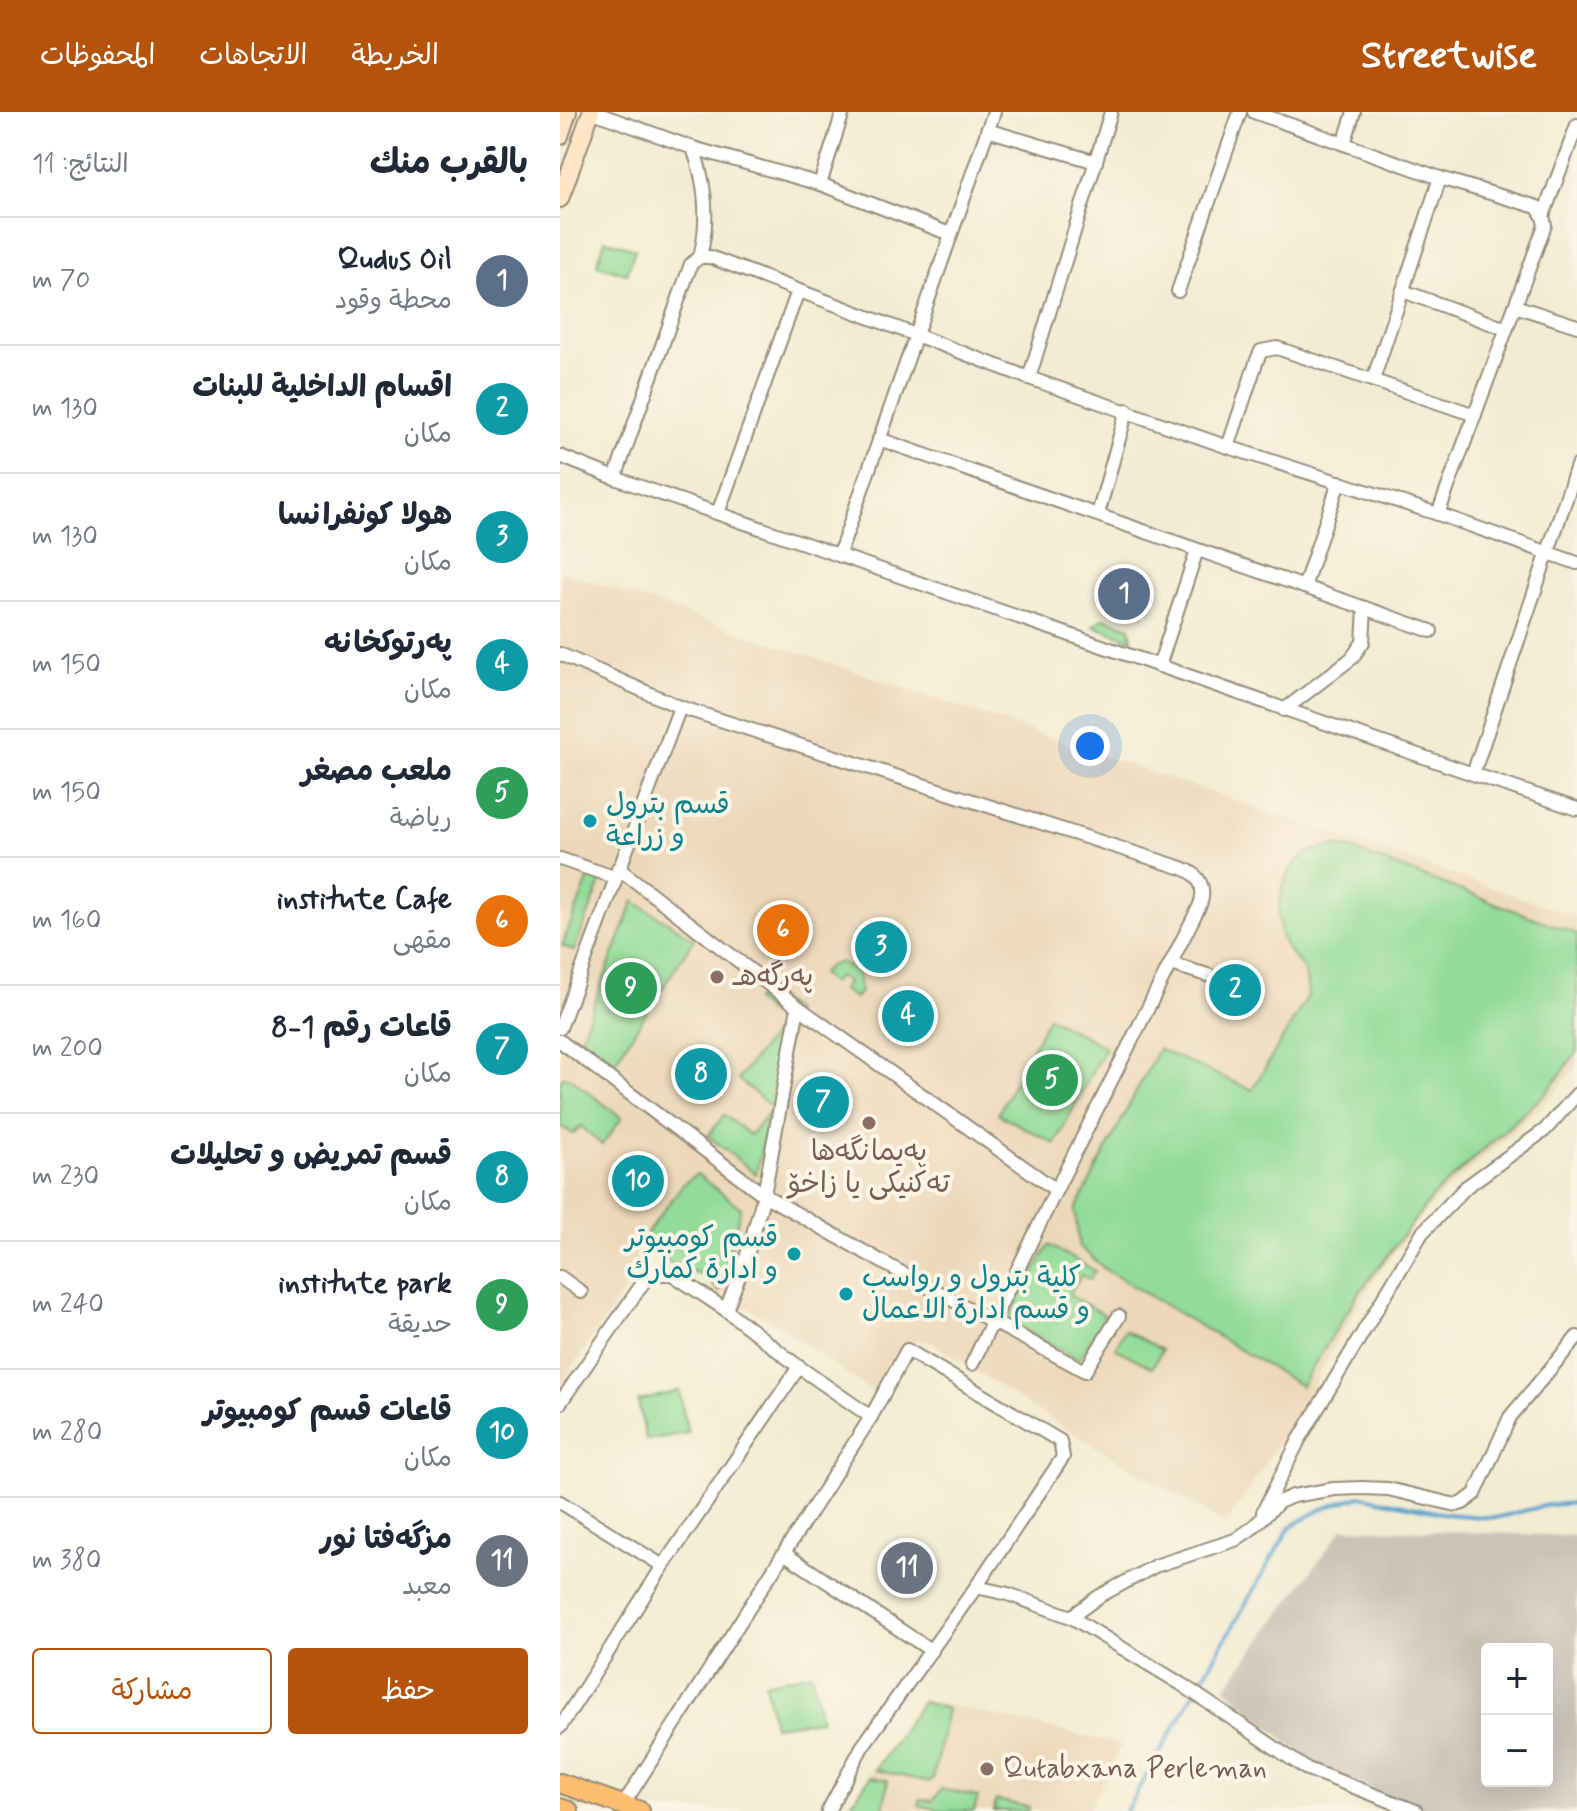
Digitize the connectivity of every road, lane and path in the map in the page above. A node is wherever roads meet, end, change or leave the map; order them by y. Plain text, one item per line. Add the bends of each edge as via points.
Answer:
1 (568, 112) edge
2 (592, 112) edge
3 (843, 112) edge
4 (994, 112) edge
5 (1111, 112) edge
6 (1240, 112) edge
7 (1254, 112) edge
8 (1354, 112) edge
9 (1577, 125) edge
10 (987, 130) junction
11 (560, 136) edge
12 (1344, 144) junction
13 (693, 148) junction
14 (1096, 162) junction
15 (1440, 178) junction
16 (820, 184) junction
17 (560, 199) edge
18 (1543, 216) junction
19 (950, 234) junction
20 (700, 257) junction
21 (798, 291) junction
22 (1178, 291) dead end
23 (1403, 291) junction
24 (1515, 306) junction
25 (1577, 326) edge
26 (1506, 329) junction
27 (914, 335) junction
28 (1029, 378) junction
29 (1373, 380) junction
30 (1127, 410) junction
31 (1475, 415) junction
32 (879, 439) junction
33 (1228, 447) junction
34 (560, 456) edge
35 (1577, 466) edge
36 (615, 478) junction
37 (1339, 482) junction
38 (718, 513) junction
39 (1098, 514) junction
40 (1438, 514) junction
41 (1197, 550) junction
42 (839, 555) junction
43 (1548, 555) junction
44 (1577, 563) edge
45 (1304, 587) junction
46 (1365, 608) junction
47 (1431, 631) dead end
48 (560, 654) edge
49 (1159, 666) junction
50 (680, 707) junction
51 (1284, 710) junction
52 (1473, 774) junction
53 (1577, 809) edge
54 (560, 859) edge
55 (616, 873) junction
56 (1171, 964) junction
57 (1214, 977) dead end
58 (798, 1007) junction
59 (560, 1028) edge
60 (560, 1041) edge
61 (1577, 1094) edge
62 (1056, 1190) junction
63 (764, 1195) junction
64 (560, 1277) edge
65 (581, 1292) dead end
66 (726, 1310) junction
67 (1119, 1316) dead end
68 (994, 1322) junction
69 (1577, 1337) edge
70 (972, 1364) dead end
71 (799, 1367) junction
72 (560, 1403) edge
73 (871, 1417) junction
74 (560, 1502) edge
75 (1258, 1522) junction
76 (785, 1554) junction
77 (663, 1566) junction
78 (976, 1587) junction
79 (1071, 1617) junction
80 (932, 1651) junction
81 (560, 1727) edge
82 (560, 1783) edge
83 (560, 1808) edge
84 (632, 1808) edge
85 (569, 1811) edge
86 (828, 1811) edge
87 (1416, 1811) edge

1 - 11 main road
2 - 13 street
2 - 17 main road
3 - 16 street
4 - 10 street
5 - 14 street
6 - 22 street
7 - 12 street
8 - 12 street
9 - 18 street
10 - 14 street
10 - 19 street
12 - 15 street
13 - 16 street
13 - 20 street via 703,175 705,235
14 - 28 street
15 - 18 street via 1537,207
15 - 23 street
16 - 19 street
18 - 24 street via 1545,225
19 - 27 street
20 - 21 street
20 - 36 street via 691,264
21 - 27 street
21 - 38 street
23 - 26 street
23 - 29 street
24 - 25 street
24 - 26 street
26 - 31 street
27 - 28 street
27 - 32 street
28 - 30 street
29 - 31 street
29 - 33 street via 1277,348 1261,351
30 - 33 street
30 - 39 street
31 - 40 street
32 - 39 street
32 - 42 street
33 - 37 street
34 - 36 street
35 - 43 street
36 - 38 street
37 - 40 street
37 - 45 street
38 - 42 street
39 - 41 street
40 - 43 street
41 - 45 street
41 - 49 street
42 - 49 street
43 - 44 street
43 - 52 street
45 - 46 street
46 - 47 street
46 - 51 street via 1363,642 1352,658
48 - 50 street
49 - 51 street
50 - 55 street
50 - 56 street via 1190,871 1201,883 1202,900
51 - 52 street
52 - 53 street
54 - 55 street
55 - 58 street
55 - 59 street
56 - 57 street
56 - 62 street
58 - 62 street
58 - 63 street
60 - 63 street
61 - 75 street via 1545,1130 1466,1187 1422,1233 1299,1440
62 - 68 street
63 - 66 street
63 - 68 street
64 - 65 street
66 - 71 street
66 - 72 street via 672,1274 651,1274
67 - 68 street via 1085,1371
68 - 70 street
69 - 75 street via 1510,1417 1470,1500 1456,1505 1388,1489 1334,1489 1293,1496
71 - 73 street
71 - 77 street
73 - 76 street
73 - 78 street via 907,1350 1060,1441 1063,1457
74 - 77 street
75 - 79 street via 1235,1540 1126,1581
76 - 80 street
76 - 84 street
77 - 81 street
78 - 79 street
78 - 80 street
79 - 87 street via 1305,1768
80 - 86 street via 862,1747
82 - 84 main road
83 - 85 main road

